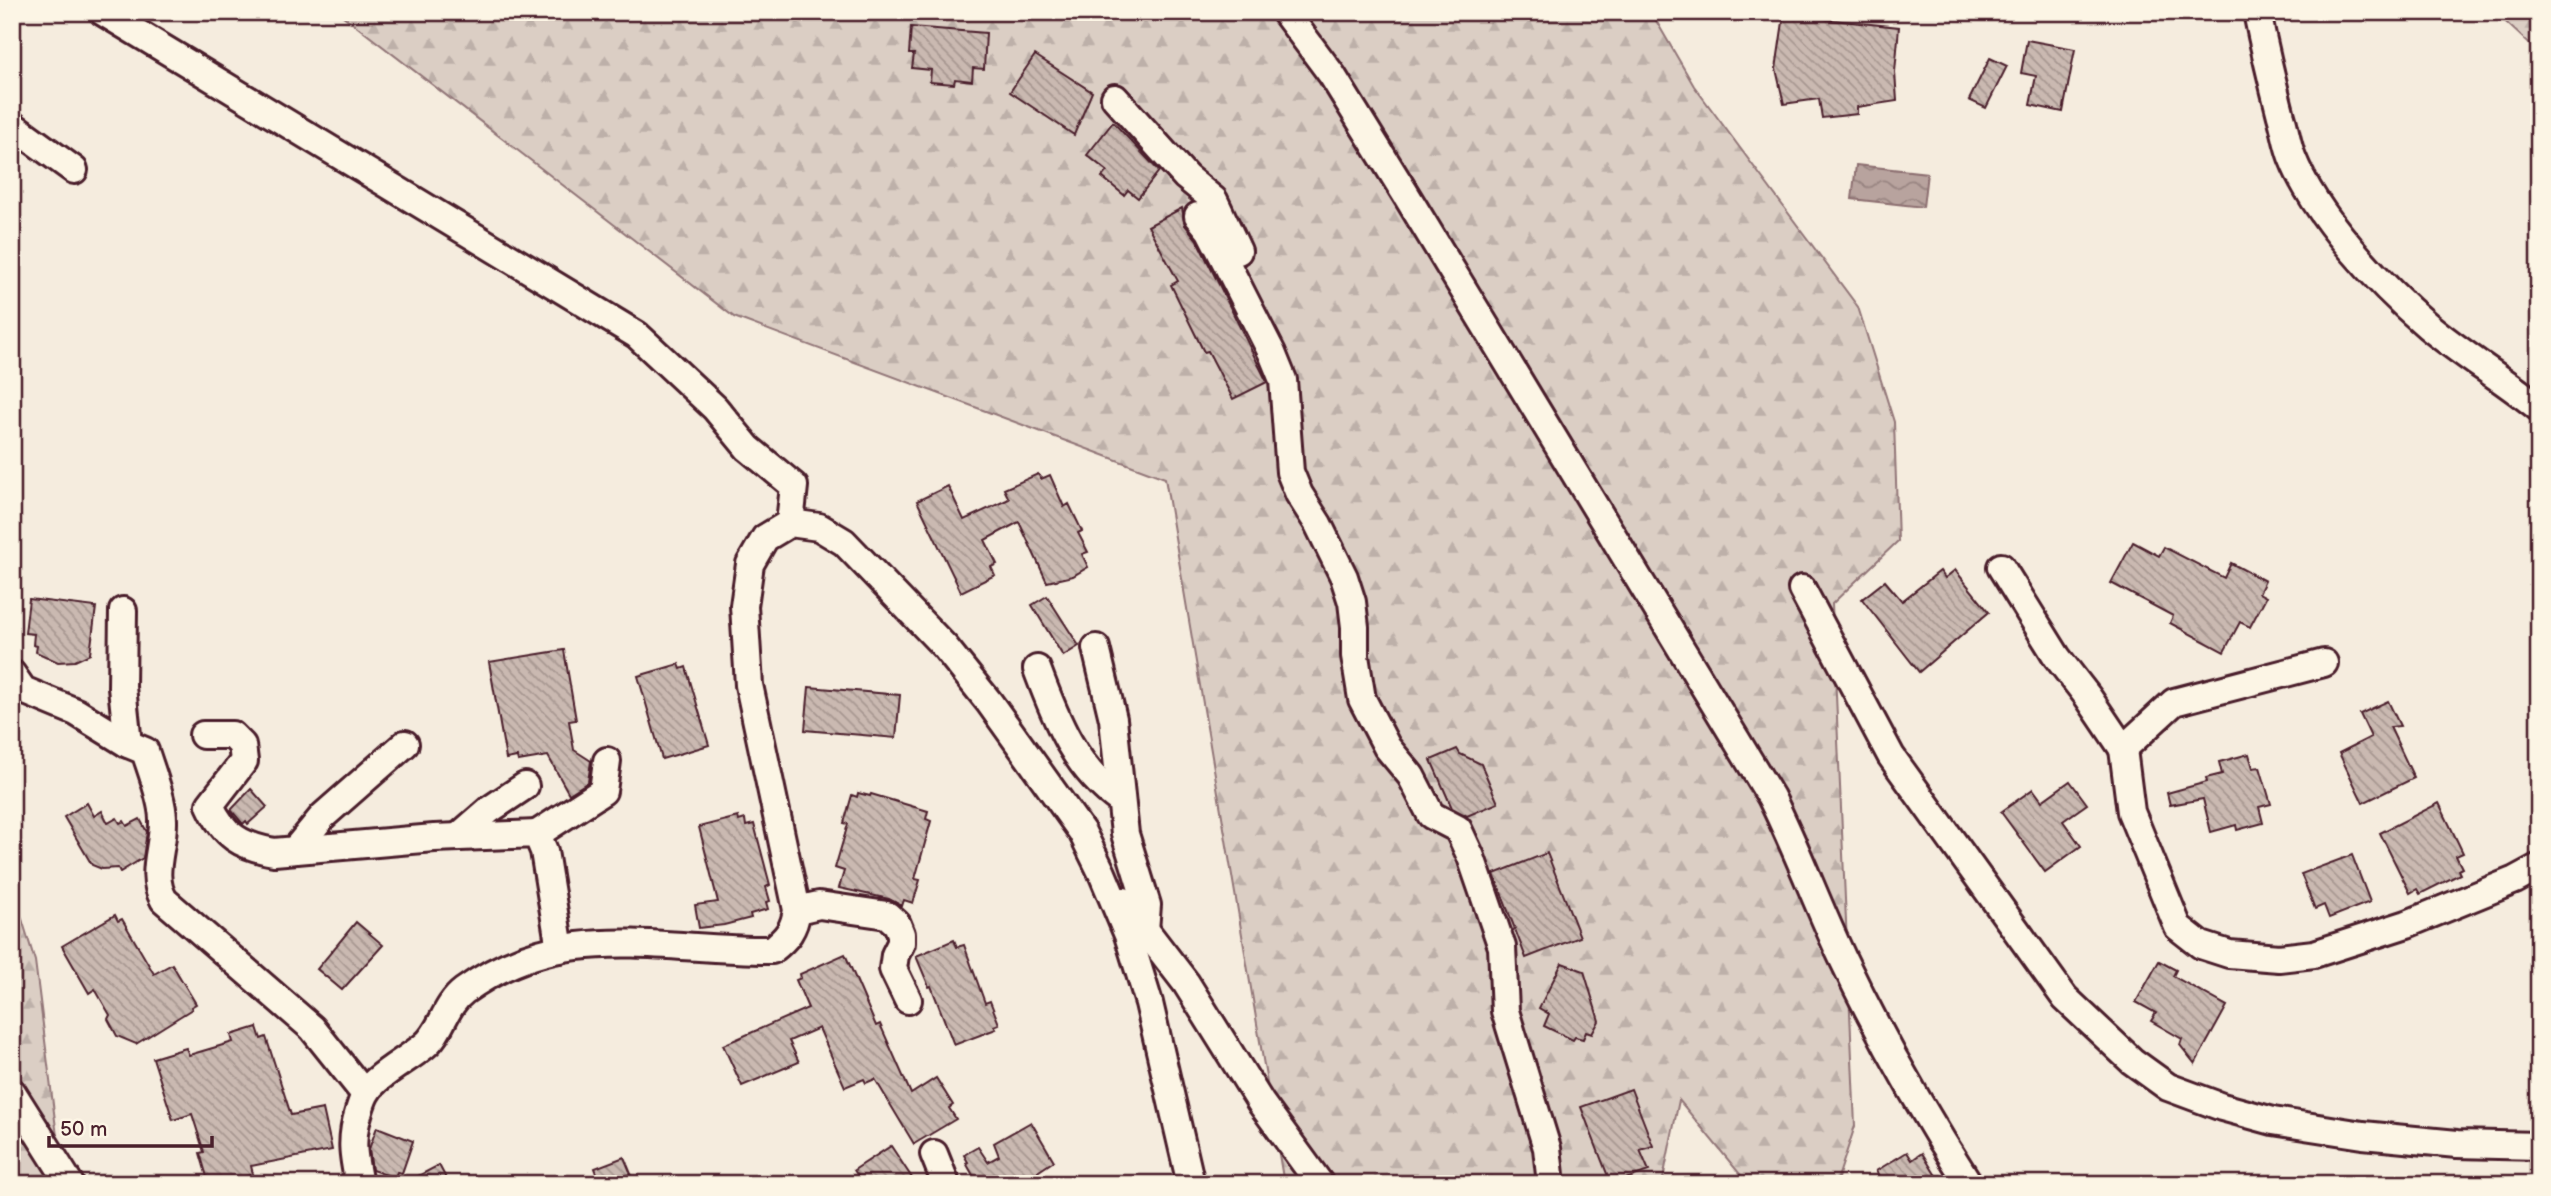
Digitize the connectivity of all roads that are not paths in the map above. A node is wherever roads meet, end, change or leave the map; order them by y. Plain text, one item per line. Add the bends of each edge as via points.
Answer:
1 (103, 12) edge
2 (1285, 12) edge
3 (2257, 12) edge
4 (1115, 98) dead end
5 (12, 125) edge
6 (74, 170) dead end
7 (1198, 216) dead end
8 (1272, 352) junction
9 (2539, 408) edge
10 (790, 523) junction
11 (2001, 567) dead end
12 (1802, 590) dead end
13 (123, 611) dead end
14 (1096, 648) dead end
15 (2324, 663) dead end
16 (1037, 669) dead end
17 (12, 674) edge
18 (203, 736) dead end
19 (128, 744) junction
20 (405, 744) dead end
21 (2123, 750) junction
22 (607, 761) dead end
23 (525, 786) dead end
24 (1121, 801) junction
25 (537, 834) junction
26 (458, 837) junction
27 (295, 850) junction
28 (2539, 867) edge
29 (1102, 873) junction
30 (797, 910) junction
31 (1145, 930) junction
32 (560, 949) junction
33 (908, 1000) dead end
34 (12, 1092) edge
35 (364, 1093) junction
36 (2539, 1146) edge
37 (934, 1154) dead end
38 (70, 1184) edge
39 (359, 1184) edge
40 (946, 1184) edge
41 (1192, 1184) edge
42 (1320, 1184) edge
43 (1551, 1184) edge
44 (1969, 1184) edge

1 - 10 street via 637,335 715,408 748,448 794,486
2 - 44 street via 1332,75 1388,165 1771,797 1843,959 1922,1109
3 - 9 street via 2291,156 2320,208 2357,255 2428,326
4 - 8 street via 1186,177 1214,200 1254,290
5 - 6 street
7 - 8 street via 1210,230
8 - 43 street via 1283,380 1290,471 1352,602 1362,699 1431,815 1458,830 1502,947 1505,1011 1547,1148
10 - 29 street via 819,527 844,542 946,648 1082,832
10 - 30 street via 765,538 750,564 744,606 749,685
11 - 21 street
12 - 36 street via 1891,756 2065,998 2132,1061 2168,1087 2273,1121 2457,1144
13 - 19 street via 122,687
14 - 24 street via 1113,719
15 - 21 street via 2174,702
16 - 24 street via 1077,758 1102,788
17 - 19 street via 23,690 76,712
18 - 27 street via 232,735 242,745 244,761 210,805 217,820 232,837 251,848
19 - 35 street via 145,751 163,819 156,878 164,900 312,1028
20 - 27 street via 323,816
21 - 28 street via 2131,812 2178,927 2201,945 2229,954 2279,958 2314,954 2407,924
22 - 25 street via 603,791
23 - 26 street
24 - 31 street via 1125,834 1147,905
25 - 26 street
25 - 32 street via 544,851
26 - 27 street
29 - 31 street
29 - 41 street via 1149,1003
30 - 32 street via 788,938 772,950 591,943
30 - 33 street via 819,905 887,915 901,934 893,969
31 - 42 street via 1186,983 1261,1102
32 - 35 street via 522,958 461,993 435,1037
34 - 38 street
35 - 39 street via 352,1142
37 - 40 street

